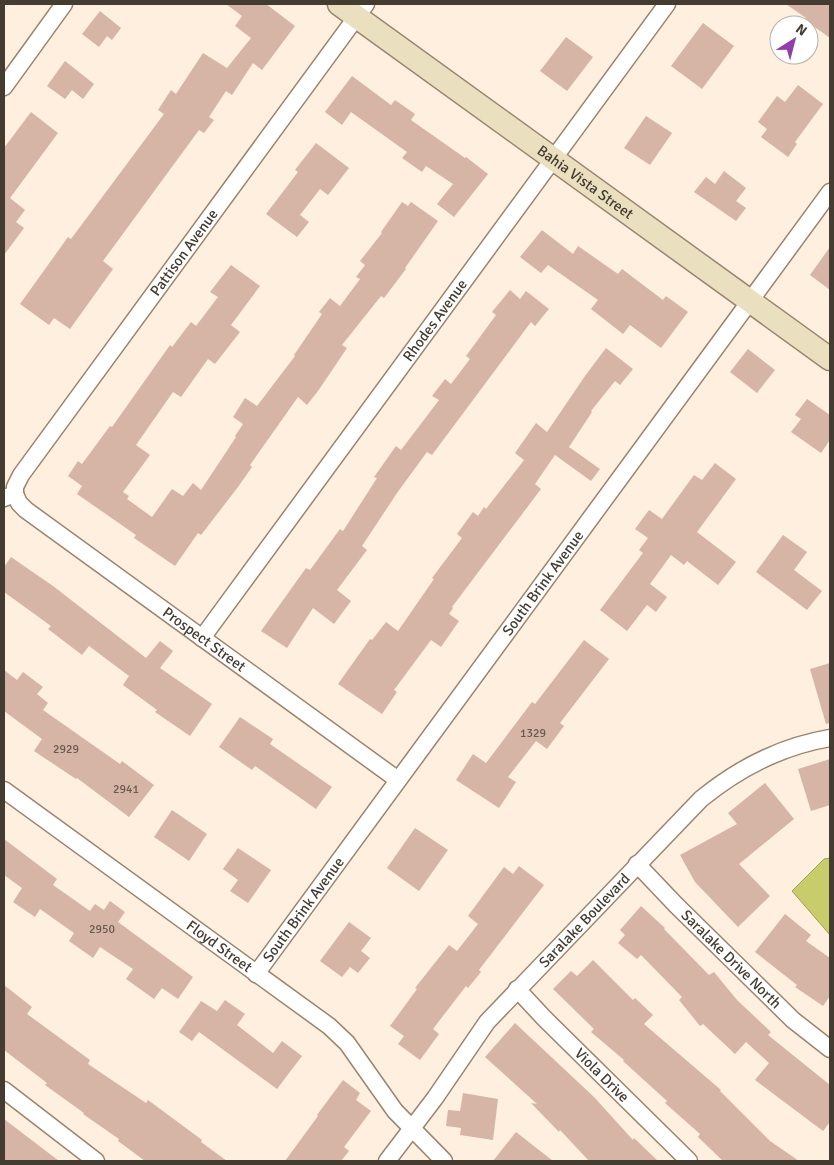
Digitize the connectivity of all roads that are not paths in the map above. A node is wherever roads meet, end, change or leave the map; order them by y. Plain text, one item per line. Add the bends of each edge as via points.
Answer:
1 (64, 4) edge
2 (667, 4) edge
3 (354, 8) edge
4 (4, 87) edge
5 (554, 159) junction
6 (830, 192) edge
7 (750, 301) junction
8 (830, 359) edge
9 (9, 496) edge
10 (202, 638) junction
11 (830, 738) edge
12 (398, 780) junction
13 (4, 790) edge
14 (638, 864) junction
15 (256, 974) junction
16 (517, 989) junction
17 (830, 1049) edge
18 (4, 1090) edge
19 (411, 1128) junction
20 (96, 1161) edge
21 (387, 1161) edge
22 (444, 1161) edge
23 (689, 1161) edge

1 - 4 street
2 - 5 street, Rhodes Avenue
3 - 5 street, Bahia Vista Street
3 - 9 street, Pattison Avenue
5 - 7 street, Bahia Vista Street
5 - 10 street, Rhodes Avenue
6 - 7 street, South Brink Avenue
7 - 8 street, Bahia Vista Street
7 - 12 street, South Brink Avenue
9 - 10 street, Prospect Street
10 - 12 street, Prospect Street
11 - 14 street, Saralake Boulevard via 778,752 737,772 701,799
12 - 15 street, South Brink Avenue
13 - 15 street, Floyd Street
14 - 16 street, Saralake Boulevard
14 - 17 street, Saralake Drive North via 793,1020
15 - 19 street, Floyd Street via 348,1042 395,1111
16 - 19 street, Saralake Boulevard via 487,1022
16 - 23 street, Viola Drive
18 - 20 street
19 - 21 street, Saralake Boulevard
19 - 22 street, Floyd Street

